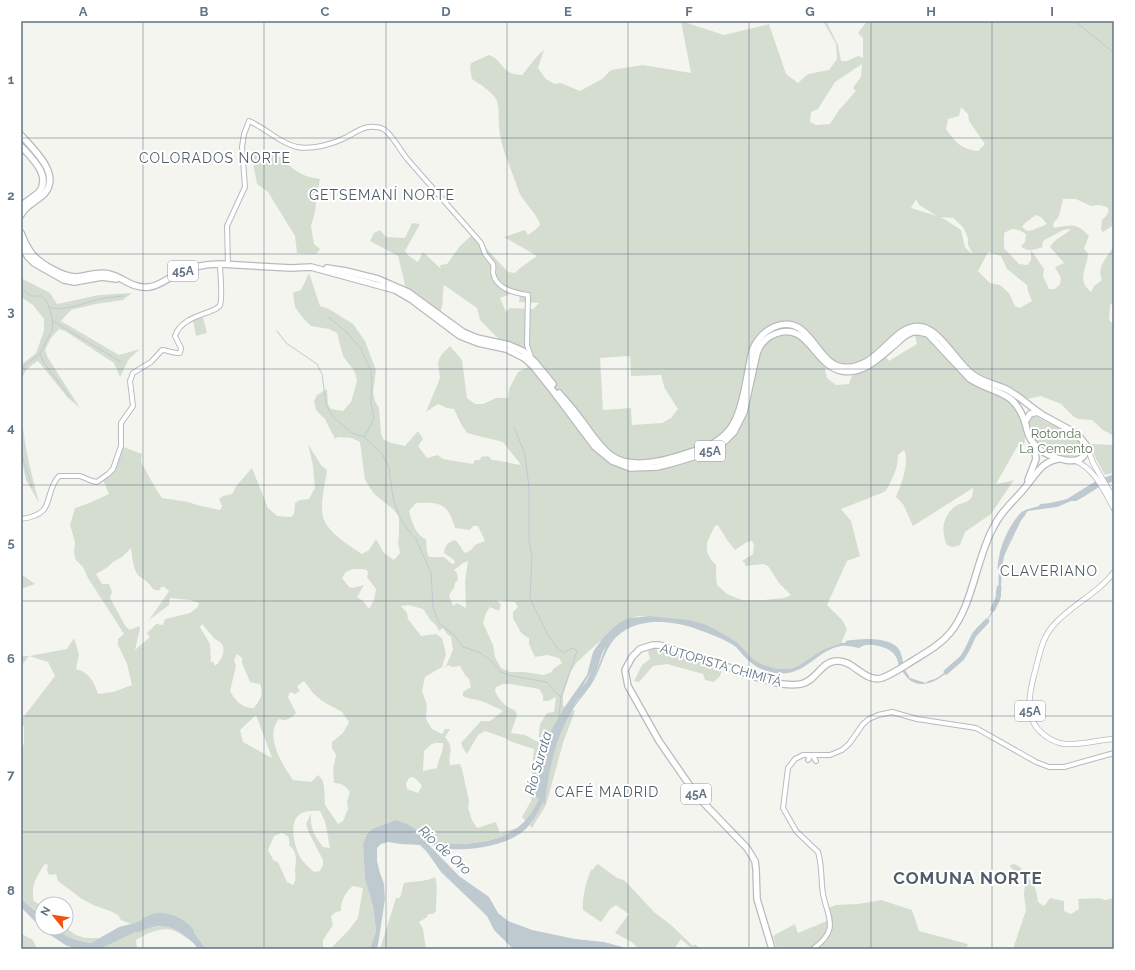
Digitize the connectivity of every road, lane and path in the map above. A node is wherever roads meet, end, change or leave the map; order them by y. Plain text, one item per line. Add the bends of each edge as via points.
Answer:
1 (21, 135) edge
2 (21, 146) edge
3 (21, 206) edge
4 (21, 215) edge
5 (21, 233) edge
6 (21, 245) edge
7 (220, 264) junction
8 (228, 265) junction
9 (322, 269) junction
10 (123, 280) junction
11 (527, 345) junction
12 (522, 351) junction
13 (531, 357) junction
14 (1040, 413) junction
15 (1026, 425) junction
16 (1032, 442) junction
17 (1086, 445) junction
18 (1058, 459) junction
19 (1074, 460) junction
20 (1098, 476) junction
21 (1105, 487) junction
22 (1016, 497) junction
23 (1114, 499) edge
24 (1114, 509) edge
25 (21, 519) edge
26 (1114, 572) edge
27 (1114, 739) edge
28 (1114, 753) edge
29 (807, 755) junction
30 (816, 755) junction
31 (808, 760) dead end
32 (816, 761) dead end
33 (817, 947) edge
34 (772, 948) edge
35 (813, 949) edge

1 - 4 highway via 45,163 50,176 45,193 25,208
2 - 3 highway via 40,170 44,182 40,190
5 - 10 highway, 45A via 33,255 68,276 105,273
6 - 10 highway, 45A via 34,263 64,280 74,282 102,277
7 - 8 highway, 45A
7 - 10 highway, 45A via 192,267 153,286 139,287
7 - 25 street via 221,300 218,308 182,325 175,336 181,348 180,353 162,350 151,362 133,373 130,381 133,406 121,423 121,446 112,469 97,482 80,476 59,476 42,511
8 - 9 highway, 45A via 291,268 311,266
8 - 11 street via 227,226 245,187 242,148 249,121 302,148 336,142 357,130 376,127 386,130 409,161 481,243 493,264 495,279 510,292 528,296
9 - 12 highway, 45A via 358,274 397,287 420,300 463,332
9 - 15 highway, 45A via 395,290 460,336 506,349 524,358 553,391 595,447 612,461 630,468 658,467 673,463 706,453 725,441 734,432 744,412 760,345 769,336 787,331 805,338 828,365 847,372 871,364 910,333 928,334 970,379 1009,397 1018,407
11 - 12 street
11 - 13 street
12 - 13 highway, 45A
13 - 14 highway, 45A via 605,450 619,460 635,463 673,457 706,447 722,437 730,429 739,410 755,343 766,332 779,326 794,326 800,329 834,364 842,367 862,364 901,331 915,326 923,327 936,335 972,374 1007,389
14 - 15 highway via 1030,414 1026,418
14 - 17 highway, 45A via 1078,435
15 - 16 highway, 45A
16 - 18 highway via 1042,452
16 - 22 highway, AUTOPISTA CHIMITÁ via 1036,463
17 - 19 highway via 1083,456
17 - 20 main road, 45A
18 - 19 highway
18 - 22 highway, AUTOPISTA CHIMITÁ via 1044,464
19 - 20 main road, 45A
20 - 21 main road, 45A
21 - 23 main road, 45A
21 - 24 main road, 45A
22 - 34 highway, AUTOPISTA CHIMITÁ / 45A via 1002,513 991,532 957,623 931,650 883,677 871,678 845,663 835,661 827,664 805,683 787,684 767,680 670,648 652,645 634,654 627,666 625,675 628,686 672,760 697,796 753,856 757,900
26 - 27 main road, 45A via 1101,586 1056,622 1046,635 1032,683 1029,704 1035,726 1055,742 1065,744
28 - 30 street via 1064,767 1049,767 976,728 888,712 869,719 842,750 830,755
29 - 30 street
29 - 31 street via 810,758
29 - 33 street via 797,758 788,768 783,808 796,831 819,856 830,924 824,940
30 - 32 street
33 - 35 street

